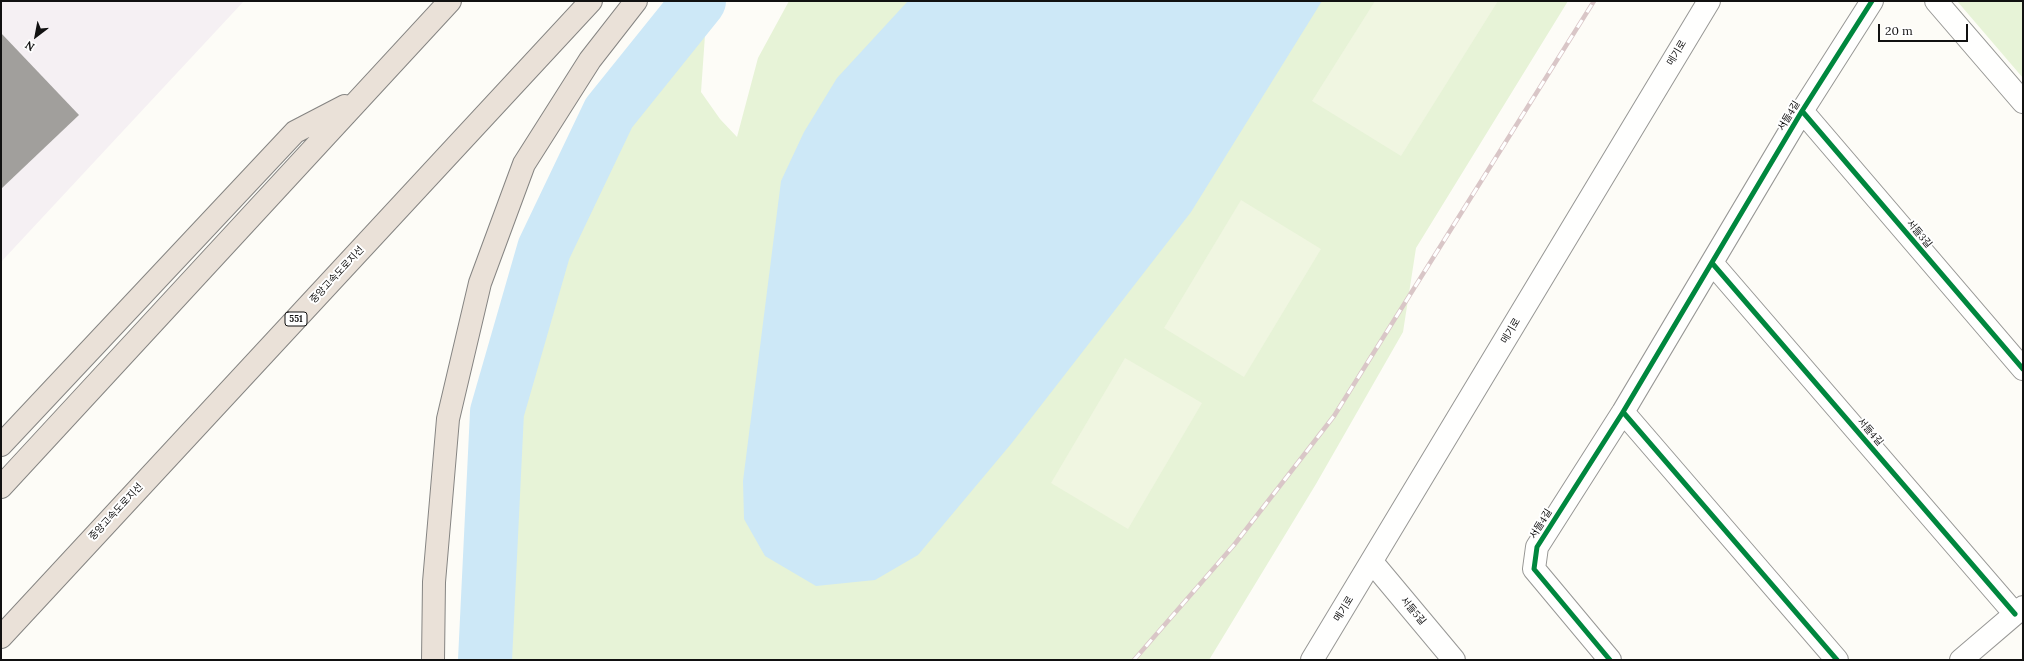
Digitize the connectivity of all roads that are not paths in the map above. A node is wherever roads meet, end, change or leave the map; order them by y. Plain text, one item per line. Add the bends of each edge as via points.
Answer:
1 (450, 1) edge
2 (591, 1) edge
3 (636, 1) edge
4 (1709, 1) edge
5 (1872, 1) edge
6 (1936, 1) edge
7 (358, 100) junction
8 (2023, 102) edge
9 (1802, 110) junction
10 (1712, 263) junction
11 (2023, 369) edge
12 (1623, 412) junction
13 (1, 445) edge
14 (1, 486) edge
15 (1372, 562) junction
16 (2019, 610) edge
17 (1, 637) edge
18 (433, 660) edge
19 (1312, 660) edge
20 (1454, 660) edge
21 (1610, 660) edge
22 (1837, 660) edge
23 (1961, 660) edge

1 - 7 highway
2 - 17 highway, 중앙고속도로지선 / 551
3 - 18 highway via 590,60 524,164 480,283 448,419 434,582
4 - 15 street, 메기로
5 - 9 street, 서들4길
6 - 8 street
7 - 13 highway via 295,132
7 - 14 highway
9 - 10 street, 서들4길
9 - 11 street, 서들3길
10 - 12 street, 서들4길
10 - 16 street, 서들4길
12 - 21 street, 서들4길 via 1537,547 1534,569
12 - 22 street
15 - 19 street, 메기로
15 - 20 street, 서들5길
16 - 23 street, 서들4길

